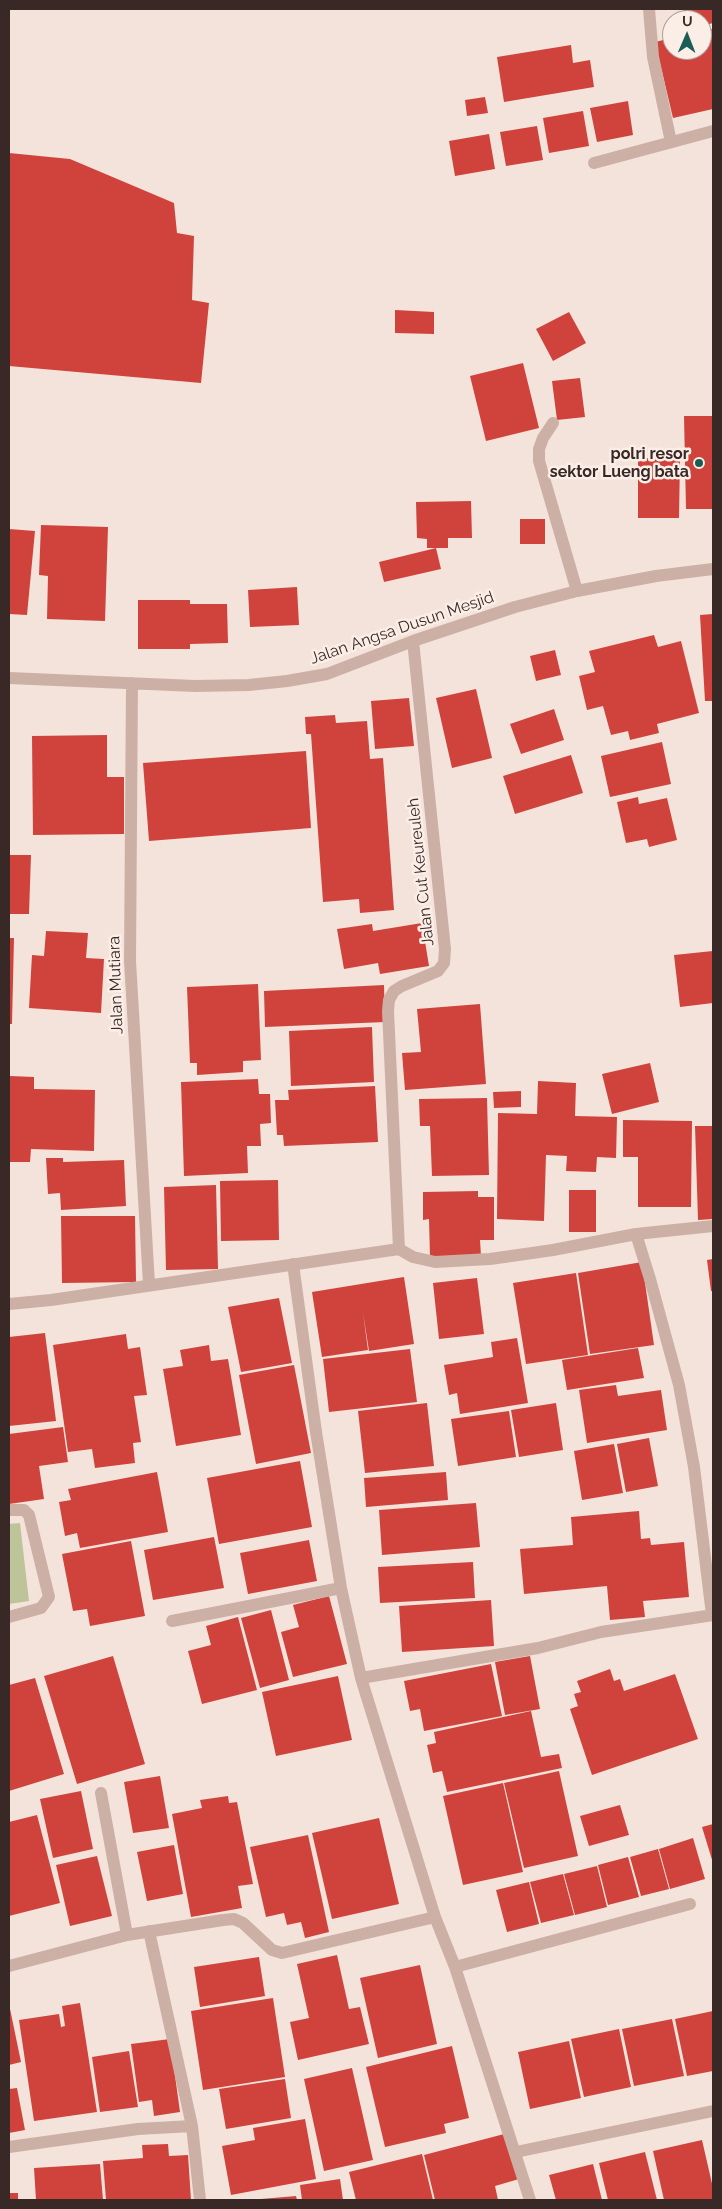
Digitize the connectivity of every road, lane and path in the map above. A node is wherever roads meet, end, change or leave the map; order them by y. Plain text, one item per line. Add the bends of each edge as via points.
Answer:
1 (649, 9) edge
2 (713, 131) edge
3 (671, 142) junction
4 (594, 163) dead end
5 (553, 423) dead end
6 (713, 569) edge
7 (577, 591) junction
8 (413, 641) junction
9 (9, 678) edge
10 (132, 683) junction
11 (713, 1226) edge
12 (636, 1234) junction
13 (399, 1249) junction
14 (293, 1264) junction
15 (149, 1284) junction
16 (9, 1304) edge
17 (9, 1510) edge
18 (708, 1524) edge
19 (341, 1588) junction
20 (712, 1615) edge
21 (9, 1617) edge
22 (172, 1621) dead end
23 (361, 1678) junction
24 (101, 1793) dead end
25 (690, 1904) dead end
26 (435, 1917) junction
27 (149, 1931) junction
28 (127, 1934) junction
29 (9, 1966) edge
30 (456, 1966) junction
31 (713, 2110) edge
32 (192, 2126) junction
33 (9, 2147) edge
34 (516, 2152) junction
35 (200, 2200) edge
36 (530, 2200) edge

1 - 3 street via 653,57
2 - 3 street
3 - 4 street
5 - 7 street via 543,438 539,461
6 - 7 street, Jalan Angsa Dusun Mesjid
7 - 8 street, Jalan Angsa Dusun Mesjid via 515,606
8 - 10 street, Jalan Angsa Dusun Mesjid via 327,674 287,681 249,685
8 - 13 street, Jalan Cut Keureuleh via 445,949 444,963 438,971 402,986 389,1000
9 - 10 street, Jalan Angsa Dusun Mesjid
10 - 15 street, Jalan Mutiara via 130,961
11 - 12 street
12 - 13 street via 553,1250 435,1262 413,1257
12 - 18 street via 679,1385
13 - 14 street
14 - 15 street
14 - 19 street
15 - 16 street
17 - 21 street via 24,1510 29,1515 49,1597 41,1608
18 - 20 street
19 - 22 street
19 - 23 street
20 - 23 street via 601,1632 538,1648
23 - 26 street
24 - 28 street
25 - 30 street
26 - 27 street via 282,1953 272,1950 243,1923 234,1919
26 - 30 street
27 - 28 street
27 - 32 street
28 - 29 street
30 - 34 street
31 - 34 street
32 - 33 street via 138,2129
32 - 35 street
34 - 36 street

